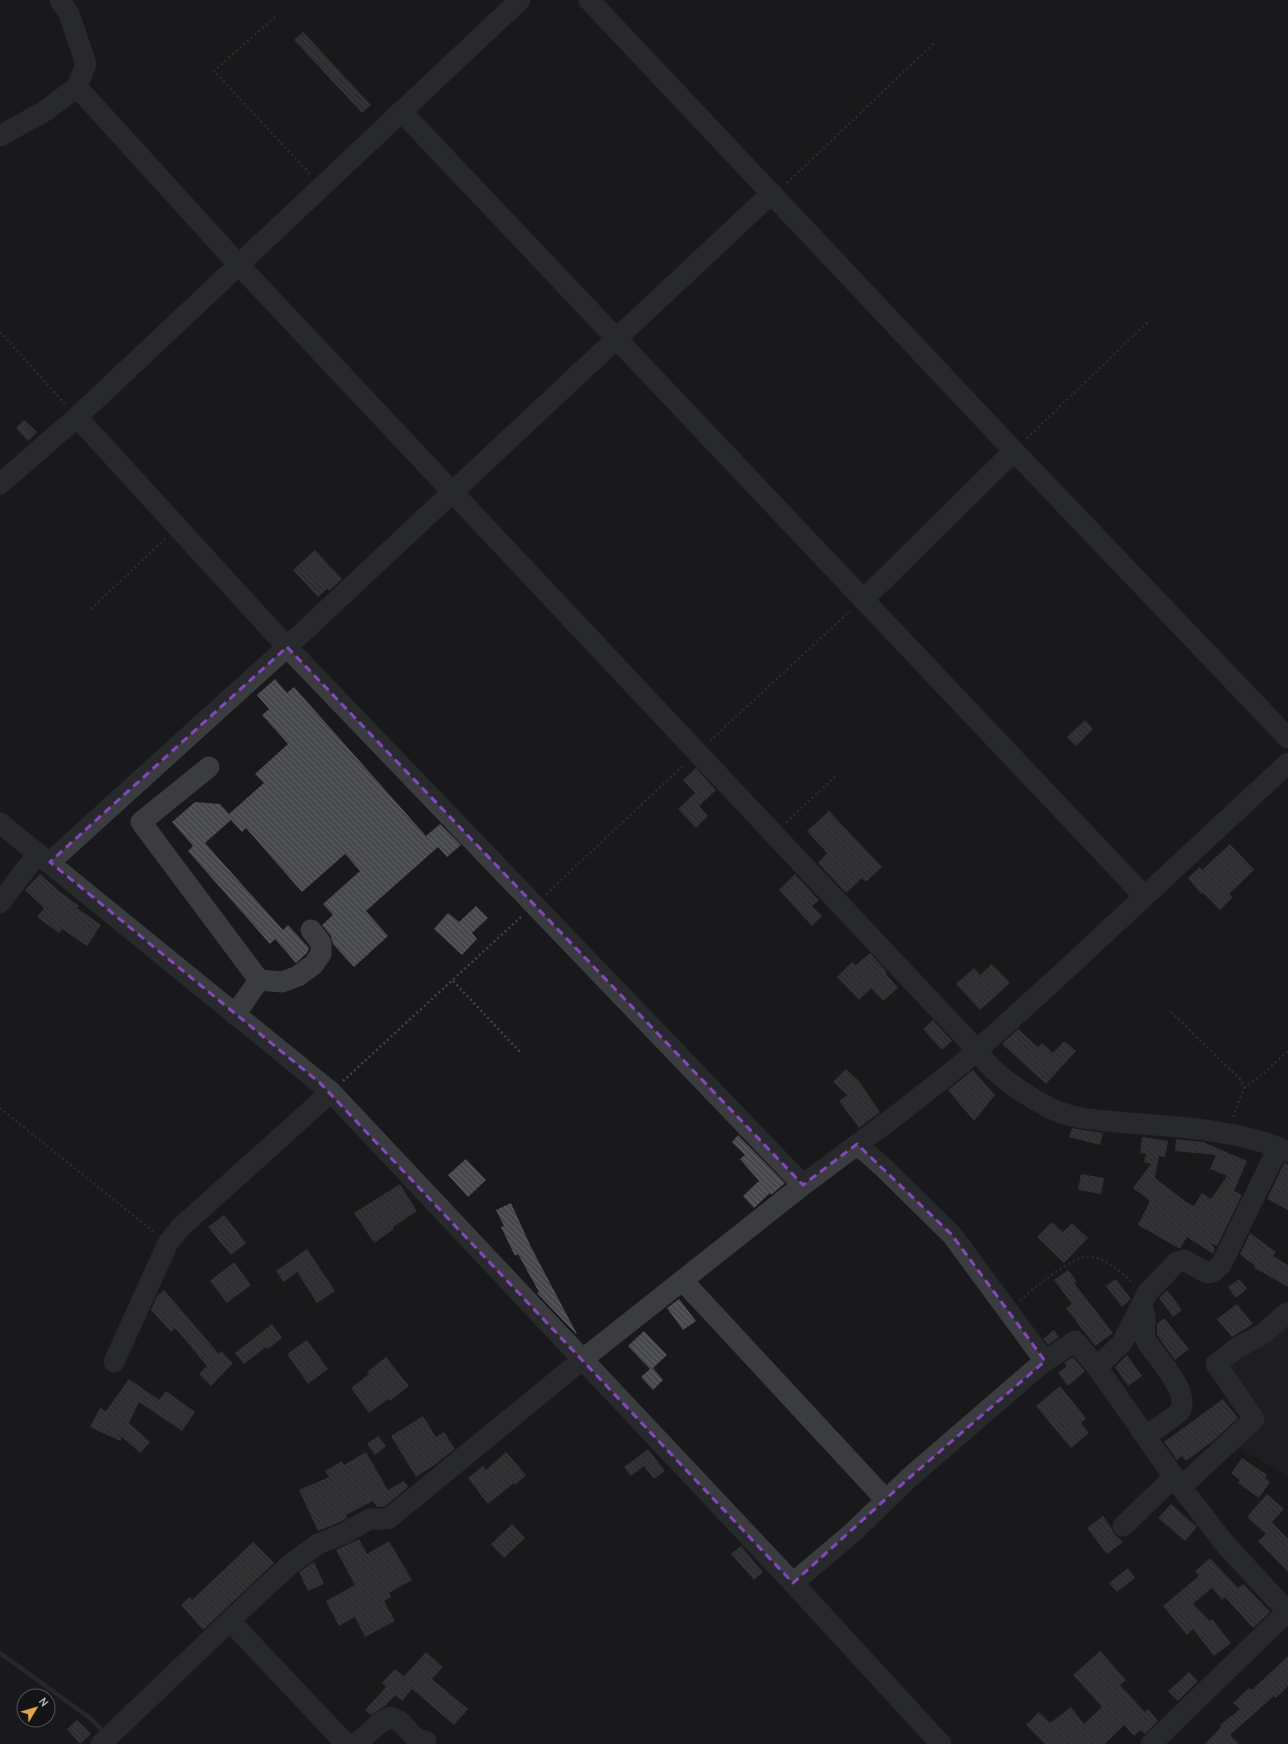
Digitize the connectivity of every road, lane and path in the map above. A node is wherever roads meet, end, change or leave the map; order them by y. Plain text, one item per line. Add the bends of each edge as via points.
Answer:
1 (60, 0) edge
2 (520, 0) edge
3 (589, 0) edge
4 (275, 17) dead end
5 (934, 43) dead end
6 (77, 87) junction
7 (401, 111) junction
8 (0, 136) edge
9 (322, 186) junction
10 (773, 194) junction
11 (238, 264) junction
12 (1150, 320) dead end
13 (0, 332) edge
14 (616, 338) junction
15 (77, 417) junction
16 (1014, 451) junction
17 (0, 484) edge
18 (453, 491) junction
19 (178, 527) junction
20 (863, 600) junction
21 (91, 609) dead end
22 (287, 647) junction
23 (1288, 738) edge
24 (698, 752) junction
25 (1288, 763) edge
26 (209, 767) dead end
27 (838, 774) dead end
28 (0, 823) edge
29 (774, 833) junction
30 (44, 858) junction
31 (1144, 896) junction
32 (0, 903) edge
33 (534, 905) junction
34 (311, 930) dead end
35 (260, 980) junction
36 (453, 981) junction
37 (1171, 1012) dead end
38 (235, 1015) junction
39 (977, 1050) junction
40 (1288, 1051) edge
41 (520, 1052) dead end
42 (1244, 1088) junction
43 (331, 1092) junction
44 (0, 1108) edge
45 (1226, 1134) junction
46 (857, 1144) junction
47 (1283, 1150) edge
48 (803, 1185) junction
49 (168, 1242) junction
50 (683, 1281) junction
51 (1145, 1299) junction
52 (1007, 1310) junction
53 (1288, 1312) edge
54 (583, 1359) junction
55 (1046, 1361) junction
56 (114, 1362) dead end
57 (1097, 1367) junction
58 (1146, 1436) junction
59 (1178, 1482) junction
60 (886, 1500) junction
61 (1123, 1526) dead end
62 (793, 1583) junction
63 (1288, 1611) edge
64 (230, 1620) junction
65 (108, 1738) edge
66 (426, 1741) dead end
67 (346, 1744) edge
68 (356, 1744) edge
69 (941, 1744) edge
70 (1151, 1744) edge

1 - 6 street via 69,14 86,64
2 - 7 street
3 - 10 street
4 - 9 path via 214,71
5 - 10 path
6 - 8 street via 45,110
6 - 11 street
7 - 9 street
7 - 14 street
9 - 11 street
10 - 14 street
10 - 16 street
11 - 15 street
11 - 18 street
12 - 16 path
13 - 15 path
14 - 18 street
14 - 20 street
15 - 17 street
15 - 19 street
16 - 20 street
16 - 23 street
18 - 22 street
18 - 24 street
19 - 21 path
19 - 22 street
20 - 24 path
20 - 31 street
22 - 30 street
22 - 33 street
24 - 29 street
24 - 33 path
25 - 31 street
26 - 35 street via 141,822
27 - 29 path
28 - 30 street
29 - 39 street
30 - 32 street
30 - 38 street
31 - 39 street
33 - 36 path
33 - 48 street
34 - 35 street via 321,943 321,954 313,965 298,976 282,982
35 - 38 street
36 - 41 path
36 - 43 path
37 - 42 path via 1241,1080
38 - 43 street
39 - 45 street via 988,1066 1002,1078 1051,1109 1088,1119
39 - 46 street
40 - 42 path
42 - 45 path
43 - 49 street via 181,1227
43 - 54 street
44 - 49 path
45 - 47 street
46 - 48 street
46 - 52 street via 952,1235
47 - 51 street via 1221,1265 1213,1272 1207,1273 1184,1260 1177,1262
48 - 50 street
49 - 56 street
50 - 54 street
50 - 60 street
51 - 52 path via 1111,1266 1093,1257 1082,1258 1062,1269
51 - 57 street via 1122,1343
51 - 58 street via 1144,1331 1147,1341 1168,1370 1182,1403 1180,1411
52 - 55 street
53 - 59 street via 1264,1333 1237,1348 1216,1364 1254,1419
54 - 62 street
54 - 64 street via 388,1519 370,1519 318,1544 292,1563
55 - 57 street via 1075,1341
55 - 60 street
57 - 58 street
58 - 59 street
59 - 61 street
59 - 63 street via 1225,1544
60 - 62 street
62 - 69 street
63 - 70 street
64 - 65 street
64 - 67 street
66 - 68 street via 416,1739 401,1722 391,1717 381,1722

